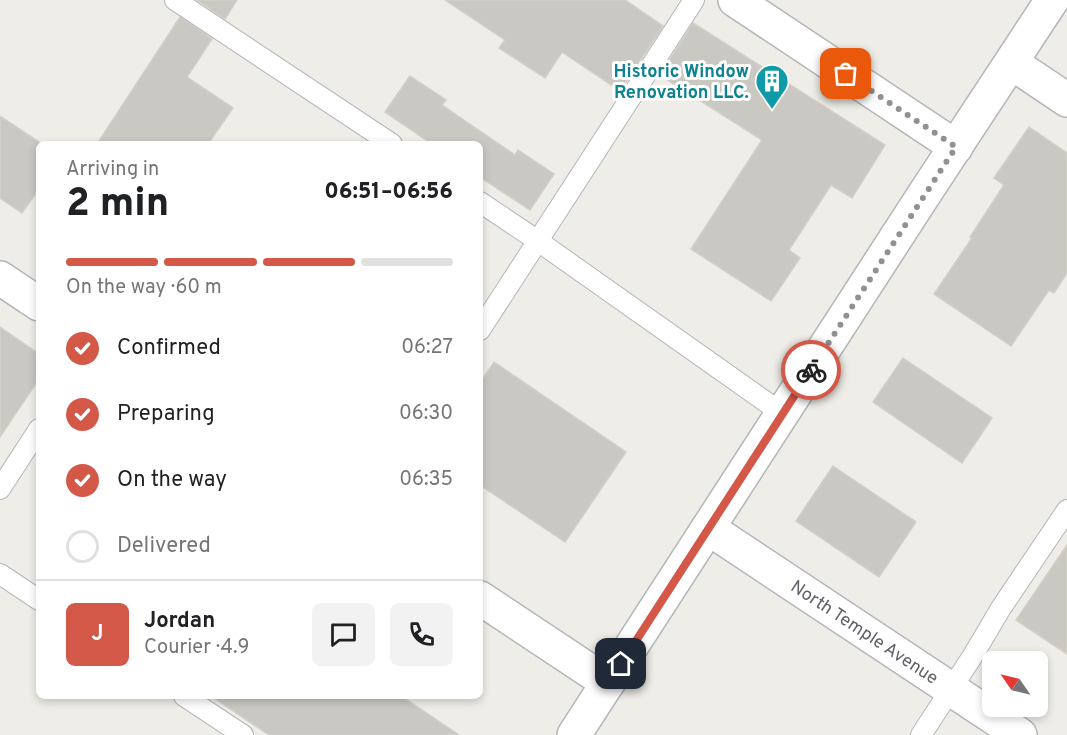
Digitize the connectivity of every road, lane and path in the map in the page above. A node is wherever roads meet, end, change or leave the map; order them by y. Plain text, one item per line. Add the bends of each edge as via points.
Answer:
1 (175, 0) edge
2 (694, 0) edge
3 (735, 0) edge
4 (1052, 0) edge
5 (1012, 63) junction
6 (1067, 100) edge
7 (387, 141) edge
8 (956, 147) junction
9 (483, 204) edge
10 (538, 241) junction
11 (0, 278) edge
12 (36, 302) edge
13 (483, 325) edge
14 (783, 414) junction
15 (36, 434) edge
16 (0, 489) edge
17 (1067, 510) edge
18 (708, 528) junction
19 (0, 574) edge
20 (36, 598) edge
21 (483, 600) edge
22 (608, 683) junction
23 (951, 689) junction
24 (189, 699) edge
25 (243, 735) edge
26 (574, 735) edge
27 (921, 735) edge
28 (1020, 735) edge

1 - 7 lane
2 - 10 lane
3 - 8 street
4 - 5 street
5 - 6 street
5 - 8 street
8 - 14 street
9 - 10 lane
10 - 13 lane
10 - 14 lane
11 - 12 street
14 - 18 street
15 - 16 lane
17 - 23 lane
18 - 22 street
18 - 23 street, North Temple Avenue
19 - 20 lane
21 - 22 street
22 - 26 street
23 - 27 lane
23 - 28 street, North Temple Avenue
24 - 25 lane

